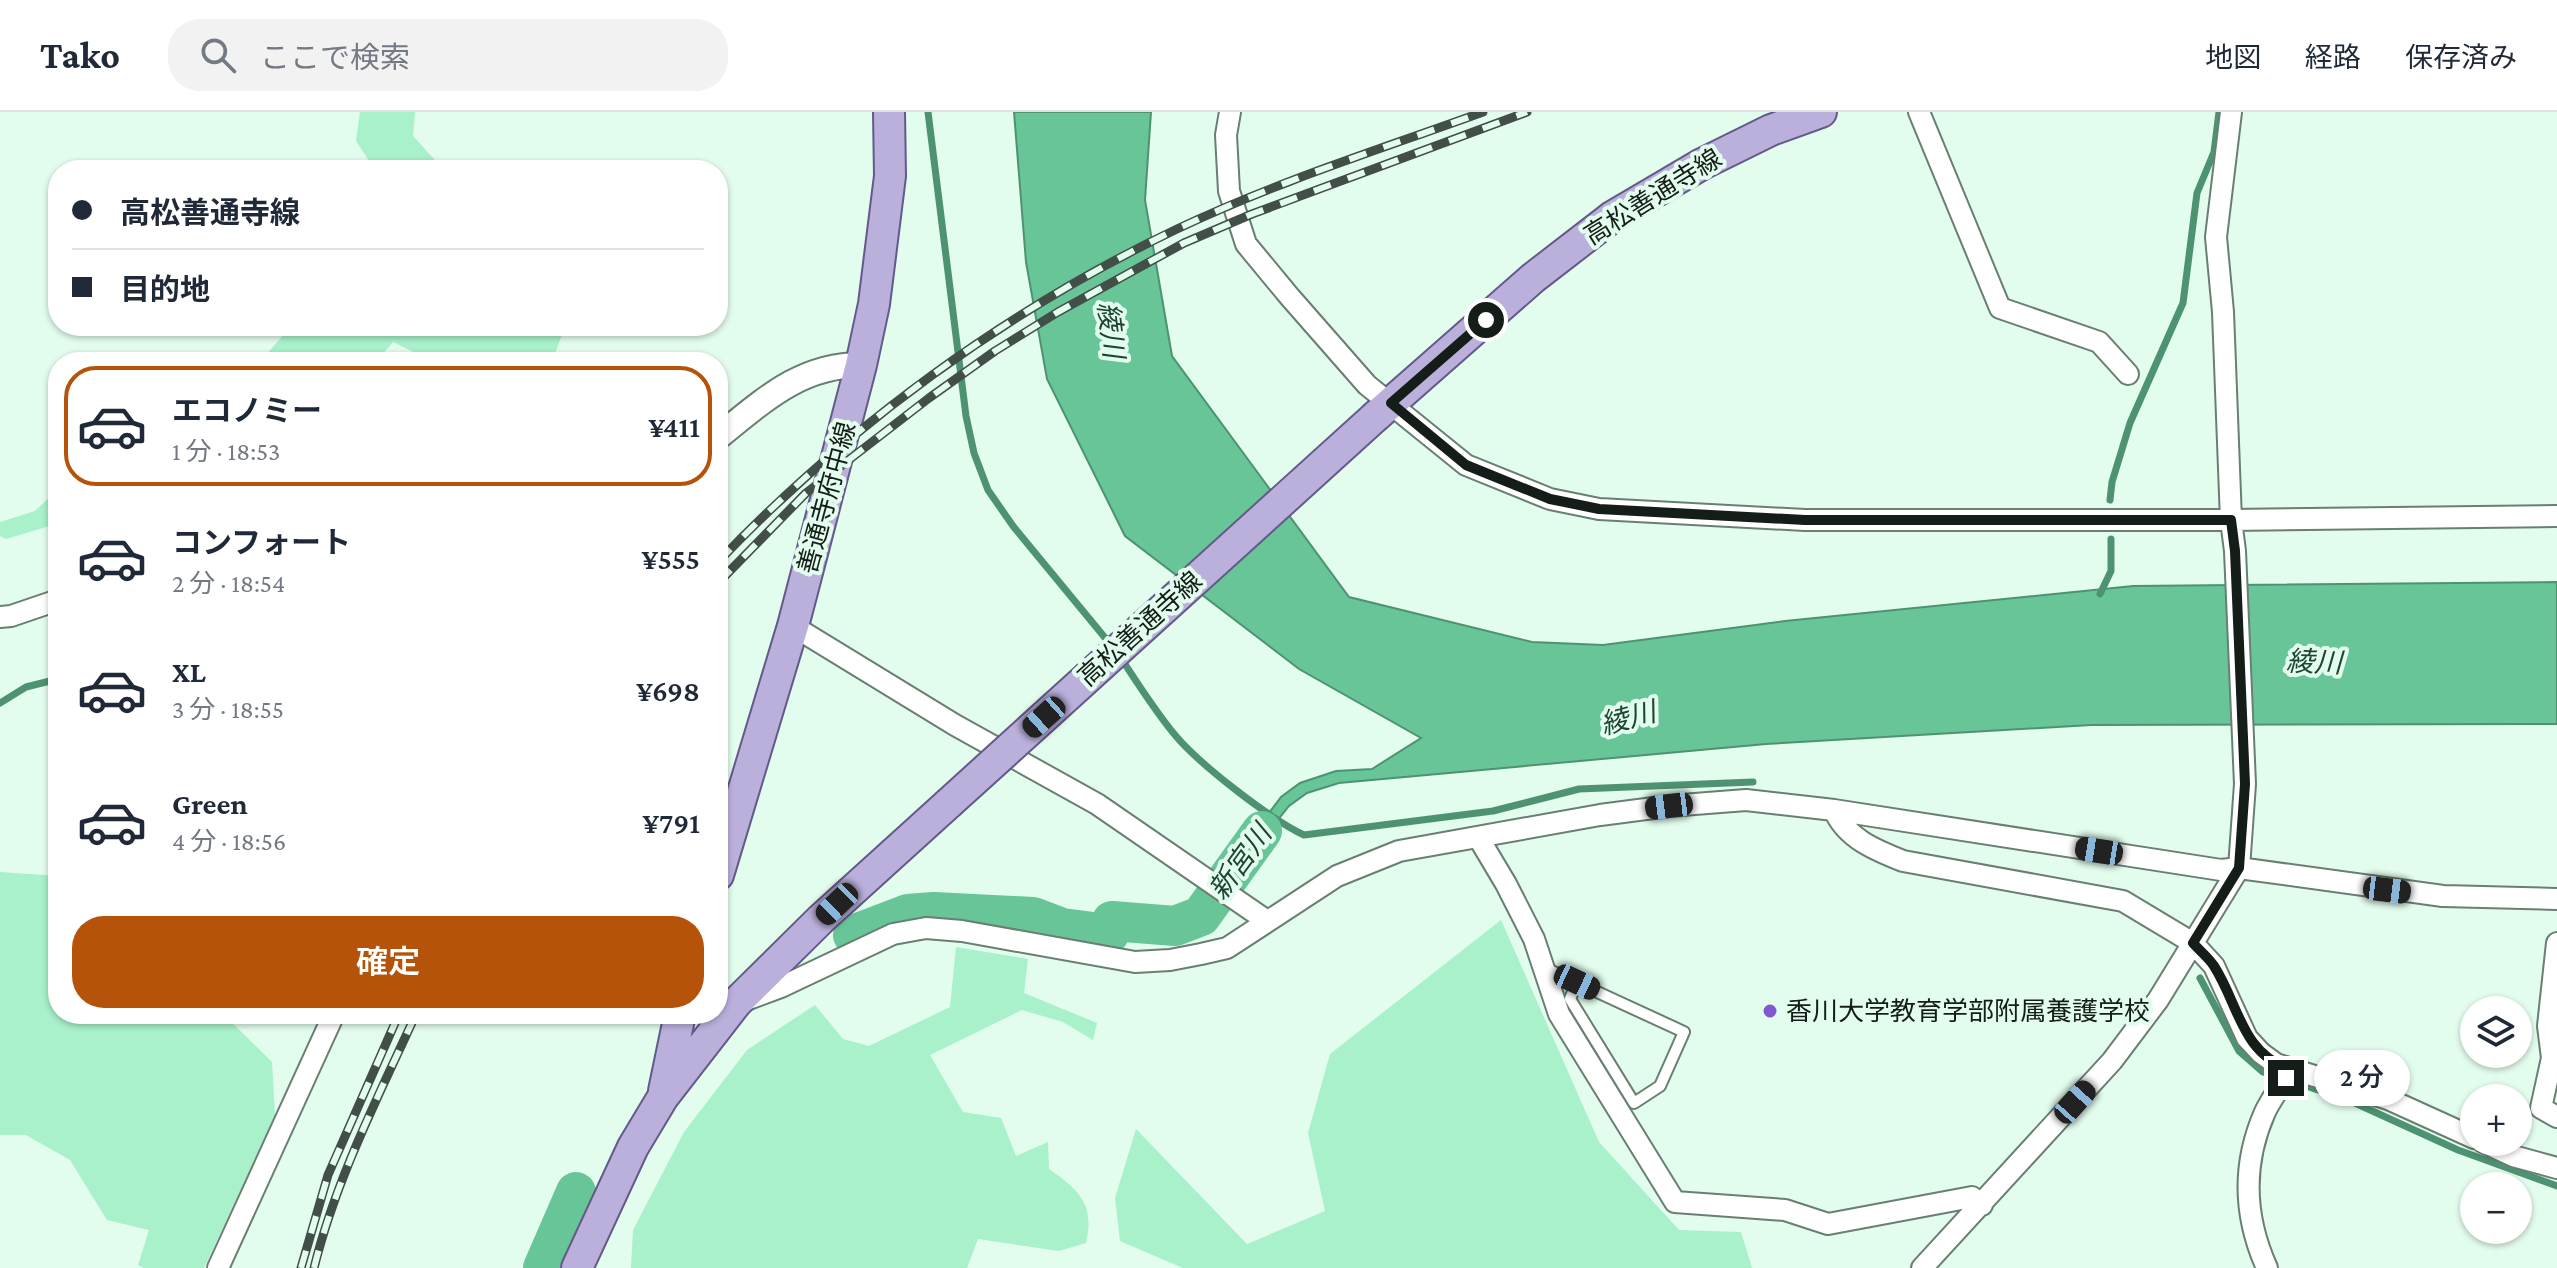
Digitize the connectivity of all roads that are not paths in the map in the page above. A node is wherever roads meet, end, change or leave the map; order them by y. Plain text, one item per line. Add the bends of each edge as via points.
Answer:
1 (889, 112) edge
2 (1230, 112) edge
3 (1821, 112) edge
4 (1919, 112) edge
5 (2231, 112) edge
6 (861, 365) junction
7 (2128, 374) dead end
8 (1384, 410) junction
9 (728, 429) edge
10 (2557, 516) edge
11 (2231, 520) junction
12 (48, 603) edge
13 (0, 617) edge
14 (793, 626) junction
15 (1834, 810) junction
16 (1478, 837) junction
17 (728, 842) edge
18 (2239, 868) junction
19 (2557, 899) edge
20 (1267, 921) junction
21 (2193, 943) junction
22 (2557, 943) edge
23 (1543, 967) junction
24 (1577, 982) junction
25 (728, 1002) edge
26 (728, 1003) edge
27 (329, 1024) edge
28 (678, 1024) edge
29 (713, 1024) edge
30 (2286, 1078) junction
31 (663, 1097) junction
32 (2557, 1117) edge
33 (2460, 1132) edge
34 (2513, 1156) edge
35 (2557, 1168) edge
36 (1982, 1205) junction
37 (218, 1268) edge
38 (577, 1268) edge
39 (1922, 1268) edge
40 (2267, 1268) edge

1 - 6 main road, 善通寺府中線 via 890,176
2 - 8 street via 1229,191 1246,244
3 - 8 main road, 高松善通寺線 via 1702,164 1612,217 1533,278
4 - 7 street via 2000,308 2099,342
5 - 11 street via 2216,237
6 - 9 street via 811,372
6 - 14 main road, 善通寺府中線
8 - 11 street via 1466,465 1550,499 1599,509 1805,520
8 - 25 main road, 高松善通寺線, bridge
10 - 11 street
11 - 18 street via 2245,784
12 - 13 street
14 - 17 main road, 善通寺府中線
14 - 20 street via 1097,804
15 - 16 street via 1746,800 1600,815
15 - 18 street via 2221,870
15 - 21 street via 1841,827 1903,861 2123,901
16 - 20 street via 1399,851 1337,876
16 - 23 street via 1534,939
18 - 19 street via 2443,896
18 - 21 street
20 - 26 street via 1227,948 1135,962 926,928 893,934 781,987
21 - 30 street via 2214,966 2247,1038
21 - 36 street via 2112,1061
22 - 32 street via 2548,1026 2552,1058 2541,1108
23 - 24 lane
23 - 36 street via 1559,1014 1675,1202 1785,1210 1828,1224 1972,1197
24 - 24 lane via 1570,999 1634,1103 1660,1086 1684,1032
27 - 37 street
28 - 31 main road
29 - 31 main road, 高松善通寺線
30 - 33 street via 2388,1099
30 - 40 street via 2266,1110 2249,1168 2249,1216
31 - 38 main road, 高松善通寺線 via 617,1177
34 - 35 street
36 - 39 street

